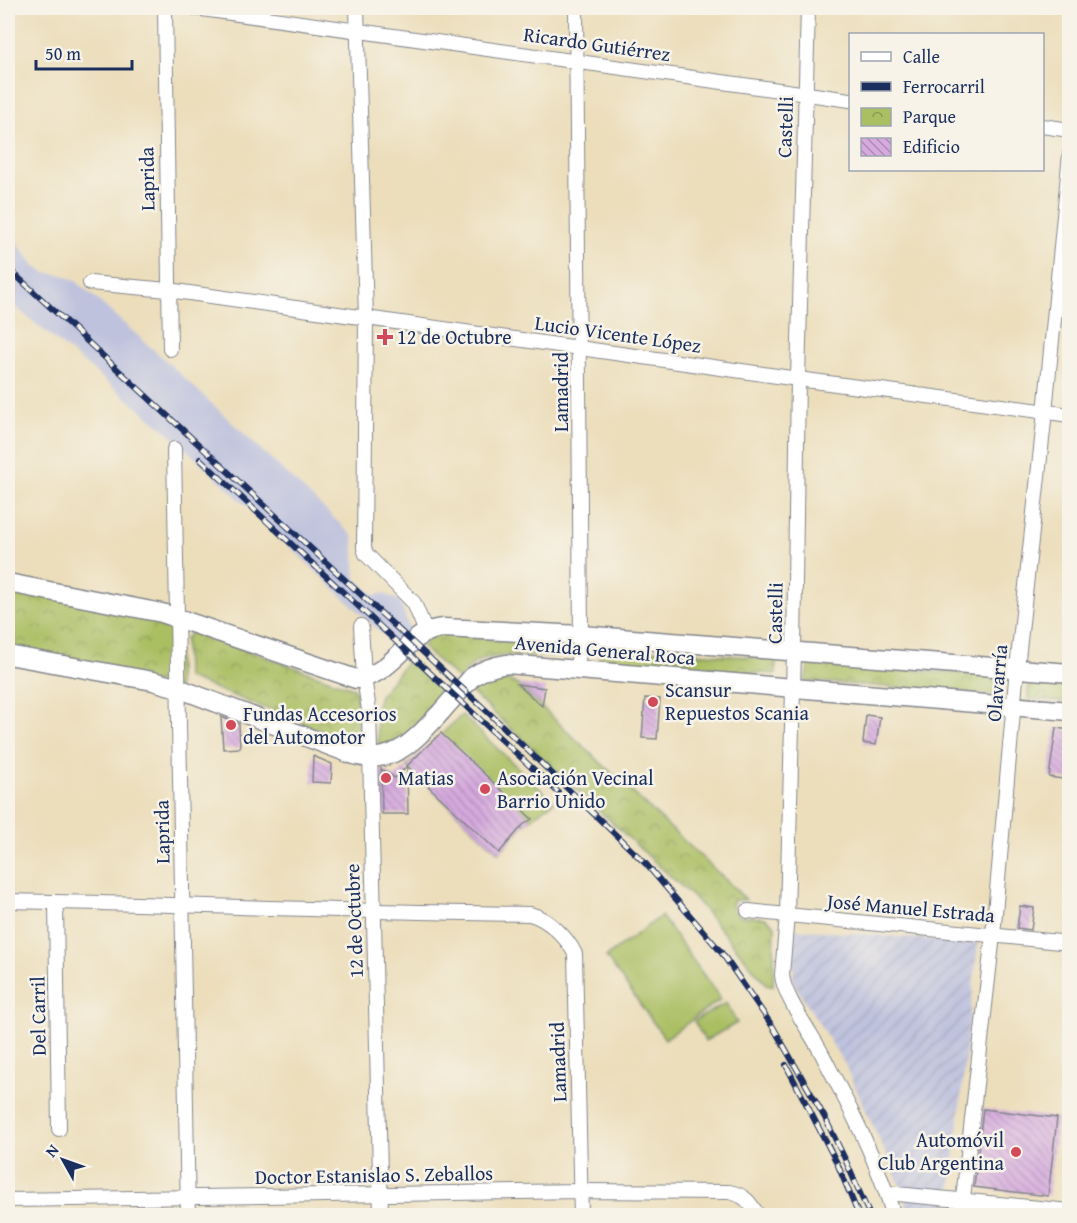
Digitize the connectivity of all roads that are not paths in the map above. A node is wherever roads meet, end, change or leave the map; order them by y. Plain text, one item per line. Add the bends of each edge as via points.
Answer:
1 (165, 8) edge
2 (195, 8) edge
3 (357, 8) edge
4 (576, 8) edge
5 (808, 8) edge
6 (358, 29) junction
7 (577, 62) junction
8 (806, 94) junction
9 (849, 100) edge
10 (1044, 126) edge
11 (1070, 130) edge
12 (1070, 154) edge
13 (90, 283) dead end
14 (168, 290) junction
15 (366, 318) junction
16 (580, 348) junction
17 (170, 349) dead end
18 (798, 379) junction
19 (1045, 412) junction
20 (1070, 415) edge
21 (174, 448) dead end
22 (8, 583) edge
23 (178, 617) junction
24 (361, 626) dead end
25 (426, 632) junction
26 (581, 635) junction
27 (794, 651) junction
28 (8, 655) edge
29 (1017, 668) junction
30 (577, 669) junction
31 (1070, 673) edge
32 (364, 678) junction
33 (178, 688) junction
34 (792, 688) junction
35 (1015, 707) junction
36 (1070, 711) edge
37 (369, 759) junction
38 (8, 901) edge
39 (56, 902) junction
40 (183, 905) junction
41 (748, 911) dead end
42 (374, 913) junction
43 (787, 915) junction
44 (993, 935) junction
45 (1070, 943) edge
46 (59, 1129) dead end
47 (581, 1191) junction
48 (887, 1193) junction
49 (381, 1194) junction
50 (188, 1198) junction
51 (8, 1200) edge
52 (963, 1200) junction
53 (1070, 1211) edge
54 (188, 1215) edge
55 (381, 1215) edge
56 (581, 1215) edge
57 (758, 1215) edge
58 (894, 1215) edge
59 (962, 1215) edge

1 - 14 street, Laprida
2 - 6 street, Ricardo Gutiérrez
3 - 6 street
4 - 7 street, Lamadrid
5 - 8 street, Castelli
6 - 7 street, Ricardo Gutiérrez
6 - 15 street
7 - 8 street, Ricardo Gutiérrez
7 - 16 street, Lamadrid
8 - 9 street, Ricardo Gutiérrez
8 - 18 street, Castelli
10 - 11 street
12 - 19 street, Olavarría
13 - 14 street, Lucio Vicente López
14 - 15 street, Lucio Vicente López
14 - 17 street, Laprida
15 - 16 street, Lucio Vicente López
15 - 25 street via 364,548 414,603
16 - 18 street, Lucio Vicente López
16 - 26 street, Lamadrid
18 - 19 street, Lucio Vicente López
18 - 27 street, Castelli
19 - 20 street, Lucio Vicente López
19 - 29 street, Olavarría
21 - 23 street, Laprida
22 - 23 main road
23 - 32 main road via 349,678
23 - 33 street, Laprida
24 - 32 street, 12 de Octubre
25 - 26 main road, Avenida General Roca via 444,628
25 - 32 main road via 391,664
26 - 27 main road, Avenida General Roca
26 - 30 street, Lamadrid
27 - 29 main road, Avenida General Roca
27 - 34 street, Castelli
28 - 33 main road
29 - 31 main road, Avenida General Roca
29 - 35 street, Olavarría
30 - 34 main road, Avenida General Roca
30 - 37 main road, Avenida General Roca via 507,664 481,670 409,745
32 - 37 street, 12 de Octubre via 369,710
33 - 37 main road
33 - 40 street, Laprida
34 - 35 main road, Avenida General Roca
34 - 43 street, Castelli
35 - 36 main road, Avenida General Roca
35 - 44 street, Olavarría
37 - 42 street, 12 de Octubre
38 - 39 street
39 - 40 street
39 - 46 street, Del Carril
40 - 42 street
40 - 50 street, Laprida
41 - 43 street, José Manuel Estrada
42 - 47 street, Lamadrid via 530,915 544,920 569,942 575,954
42 - 49 street, 12 de Octubre
43 - 44 street, José Manuel Estrada
43 - 48 street, Castelli via 783,983 862,1131
44 - 45 street, José Manuel Estrada
44 - 52 street, Olavarría
47 - 49 street, Doctor Estanislao S. Zeballos
47 - 56 street, Lamadrid
47 - 57 street, Doctor Estanislao S. Zeballos via 729,1192 742,1194
48 - 52 street
48 - 58 street, Castelli
49 - 50 street, Doctor Estanislao S. Zeballos
49 - 55 street, 12 de Octubre
50 - 51 street, Doctor Estanislao S. Zeballos
50 - 54 street, Laprida
52 - 53 street
52 - 59 street, Olavarría

